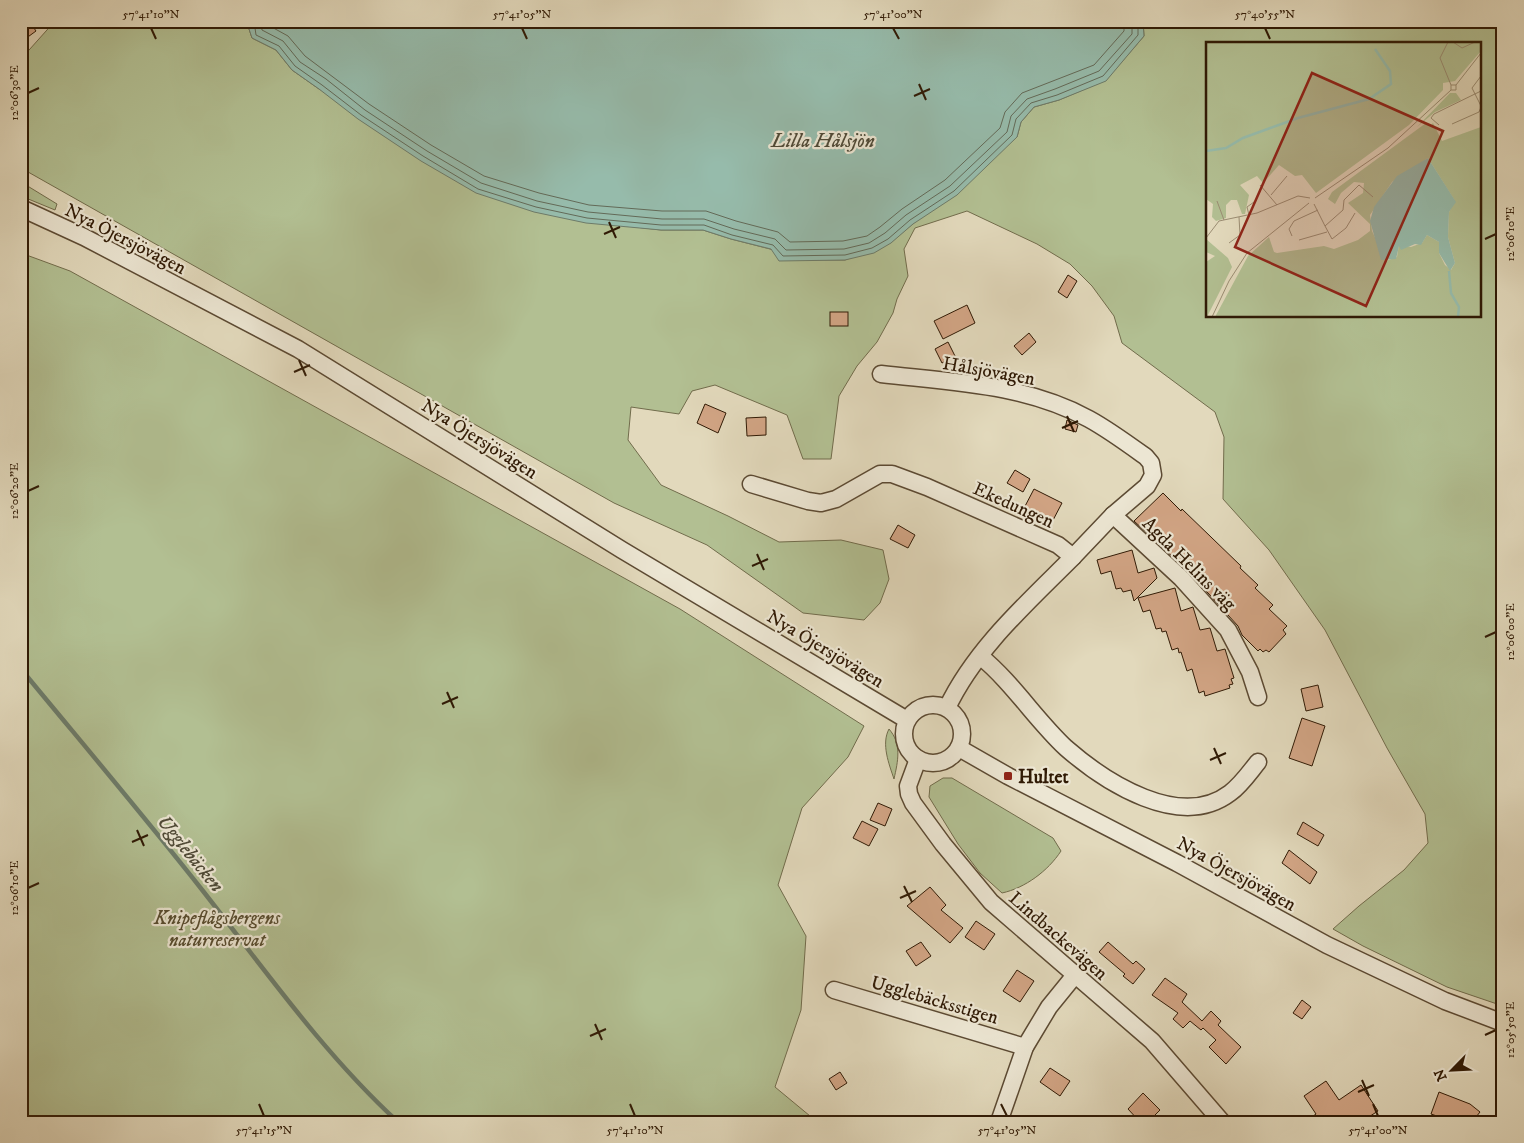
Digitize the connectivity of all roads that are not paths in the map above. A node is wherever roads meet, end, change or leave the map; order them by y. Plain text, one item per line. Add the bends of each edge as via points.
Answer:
1 (21, 208) edge
2 (881, 374) dead end
3 (751, 484) dead end
4 (1114, 515) junction
5 (1073, 557) junction
6 (980, 656) junction
7 (1258, 697) dead end
8 (947, 708) junction
9 (907, 720) junction
10 (958, 748) junction
11 (918, 759) junction
12 (1258, 762) dead end
13 (1075, 975) junction
14 (834, 990) dead end
15 (1503, 1023) edge
16 (1025, 1047) junction
17 (999, 1122) edge
18 (1222, 1122) edge

1 - 9 street, Nya Öjersjövägen via 84,237 298,349 622,550
2 - 4 street, Hålsjövägen via 978,384 1023,393 1088,418 1151,463 1153,474 1147,486
3 - 5 street, Ekedungen via 821,503 836,499 880,474 892,474 1058,545
4 - 5 street
4 - 7 street, Agda Helins väg via 1180,578 1228,630 1250,672
5 - 6 street
6 - 8 street
6 - 12 street via 1008,682 1066,748 1103,776 1143,797 1183,808 1199,807 1229,794
8 - 9 street via 925,706
8 - 10 street via 961,725
9 - 11 street via 905,741
10 - 11 street via 941,762
10 - 15 street, Nya Öjersjövägen via 1327,945 1445,1001
11 - 13 street, Lindbackevägen via 908,786 913,803 991,902
13 - 16 street via 1049,1007
13 - 18 street, Lindbackevägen via 1152,1041
14 - 16 street, Ugglebäcksstigen
16 - 17 street

